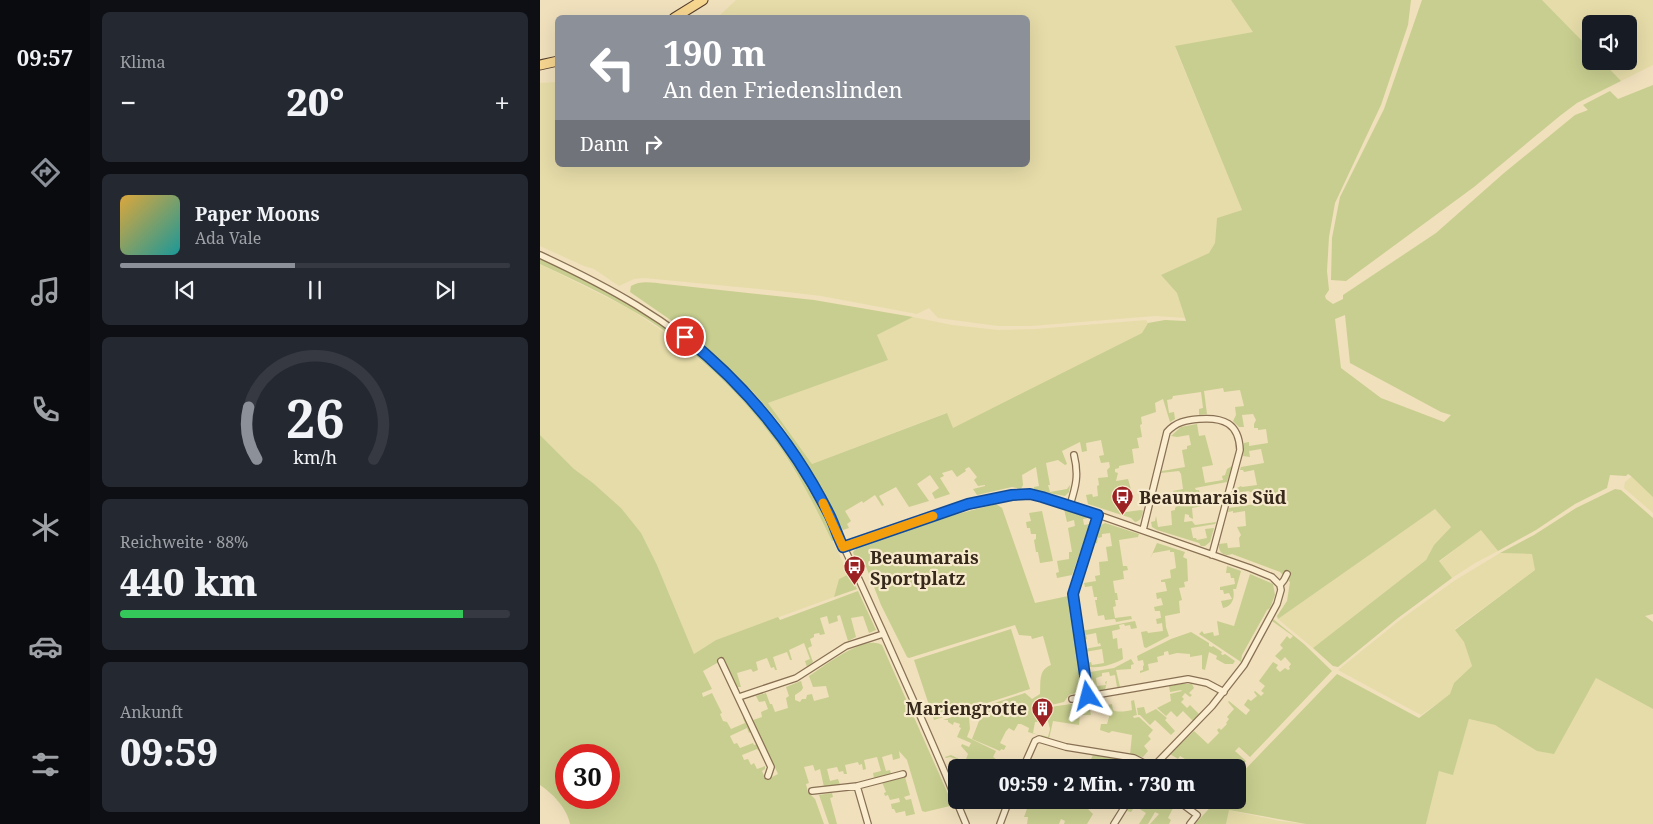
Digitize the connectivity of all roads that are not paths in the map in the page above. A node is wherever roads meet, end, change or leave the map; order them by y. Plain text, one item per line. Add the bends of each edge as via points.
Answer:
1 (703, 0) edge
2 (679, 15) edge
3 (555, 62) edge
4 (540, 65) edge
5 (540, 256) edge
6 (1074, 455) dead end
7 (1070, 505) junction
8 (1098, 515) junction
9 (1143, 530) junction
10 (843, 547) junction
11 (1212, 555) junction
12 (1287, 574) dead end
13 (1280, 584) junction
14 (883, 634) junction
15 (721, 661) dead end
16 (1224, 692) junction
17 (1088, 696) junction
18 (739, 698) junction
19 (1072, 699) dead end
20 (1027, 759) edge
21 (1136, 759) edge
22 (1160, 759) edge
23 (904, 774) dead end
24 (768, 776) dead end
25 (948, 782) edge
26 (857, 786) junction
27 (812, 791) dead end
28 (960, 809) edge
29 (1006, 809) edge
30 (1123, 809) edge
31 (1188, 809) edge
32 (868, 824) edge
33 (966, 824) edge
34 (1000, 824) edge
35 (1114, 824) edge
36 (1190, 824) edge

1 - 2 main road
3 - 4 main road
5 - 10 street via 648,310 726,372 786,443 828,512
6 - 7 street via 1078,476
7 - 8 street
7 - 10 street via 1030,494 1001,497 968,504
8 - 9 street
8 - 17 street via 1073,594
9 - 11 street
9 - 11 street via 1167,432 1184,421 1218,418 1237,432 1240,450
10 - 14 street
11 - 13 street via 1272,577
12 - 13 street
13 - 16 street via 1280,596 1272,615 1244,665
14 - 18 street via 846,646 790,680
14 - 25 street
15 - 18 street
16 - 17 street via 1207,683 1188,679
16 - 22 street
17 - 19 street
18 - 24 street via 771,767
20 - 21 street via 1039,739
23 - 26 street
26 - 27 street
26 - 32 street
28 - 33 street
29 - 34 street
30 - 35 street
31 - 36 street via 1197,816

